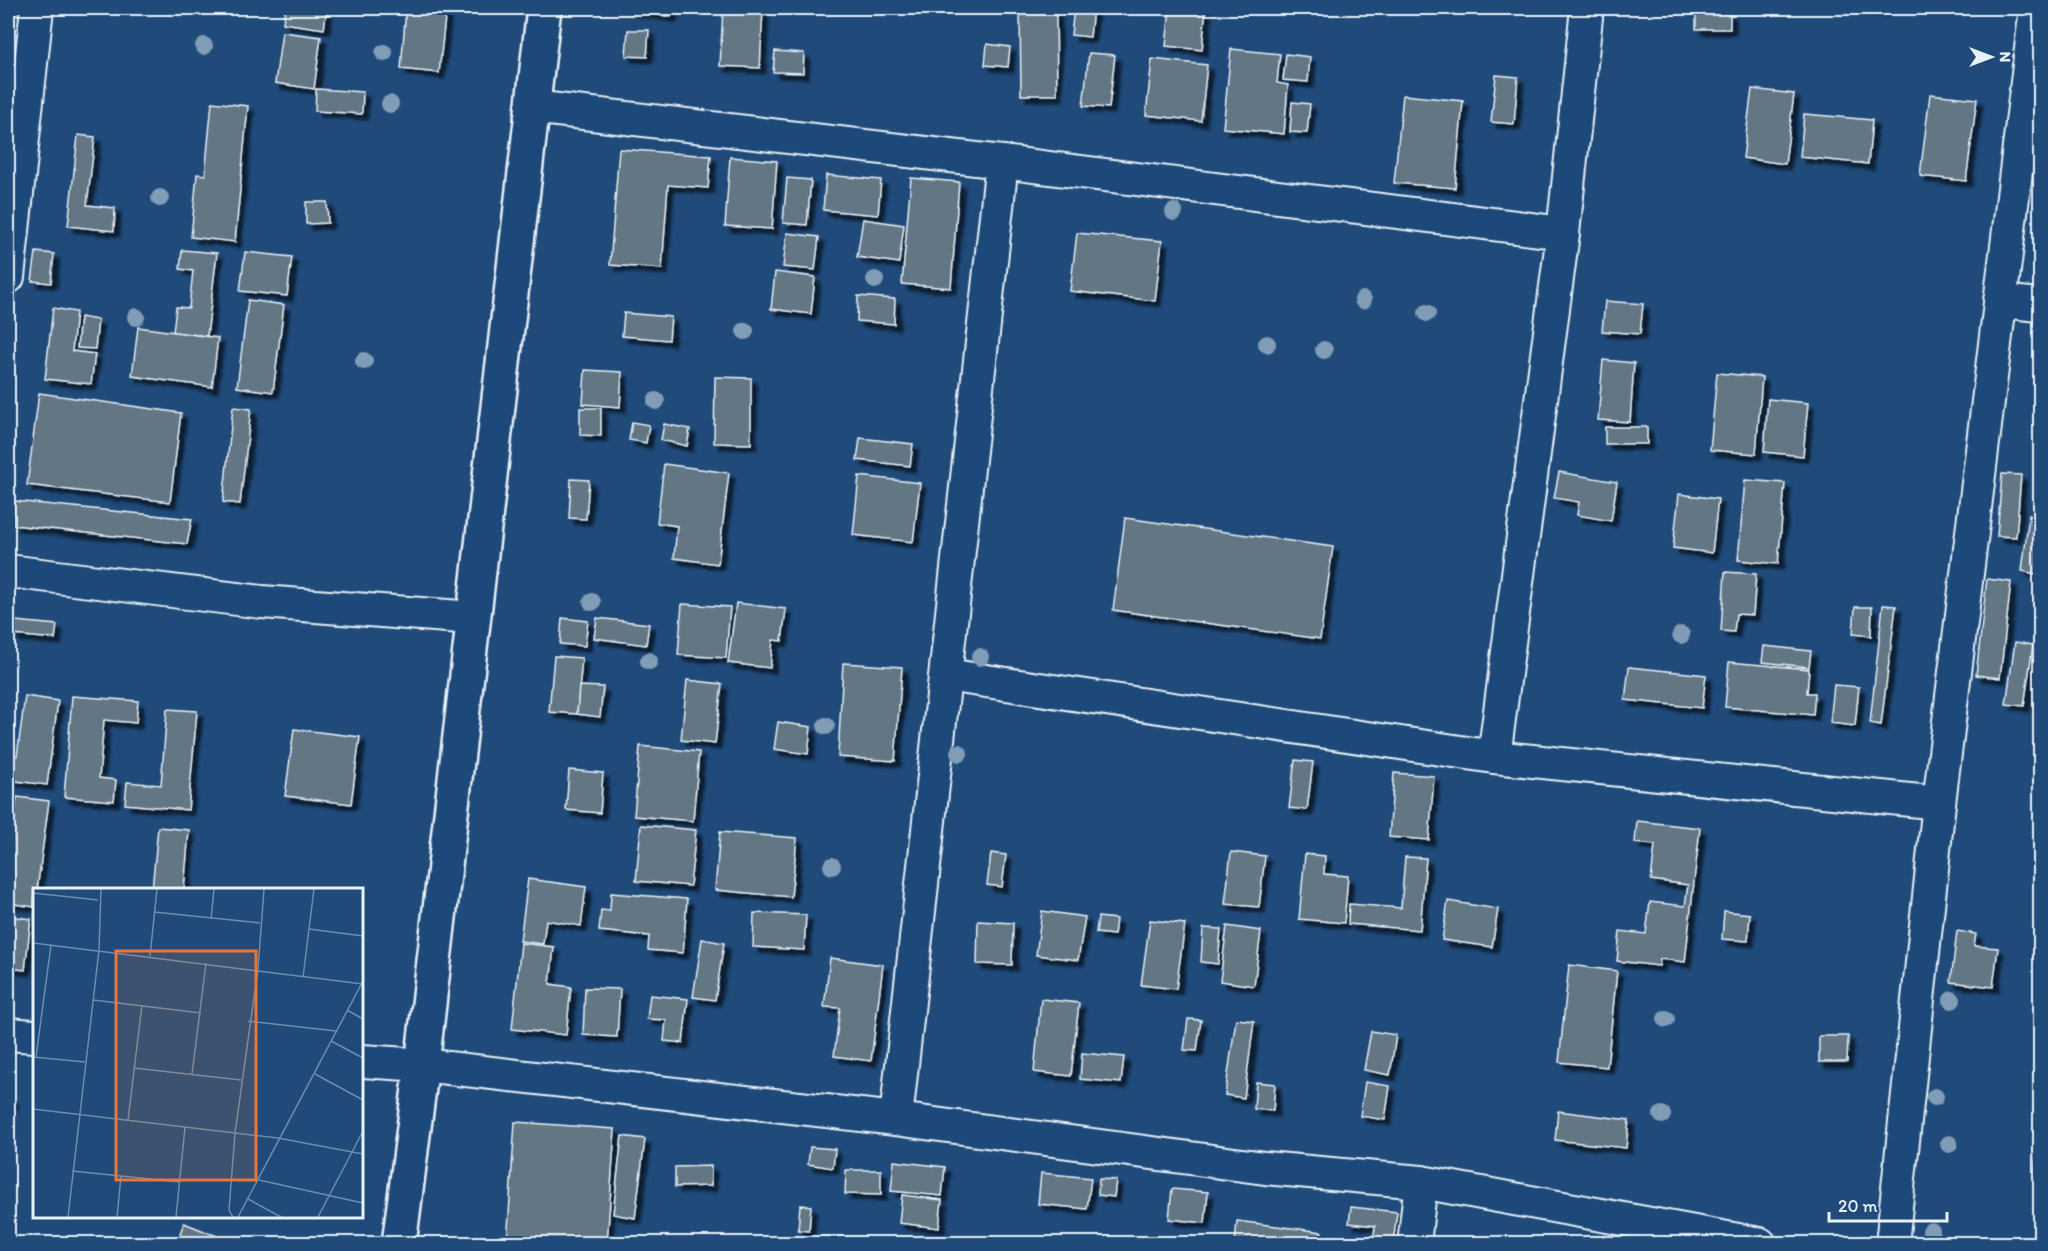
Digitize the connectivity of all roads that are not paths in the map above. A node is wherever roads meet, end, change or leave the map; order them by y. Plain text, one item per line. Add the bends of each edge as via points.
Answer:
1 (37, 8) edge
2 (544, 8) edge
3 (1587, 8) edge
4 (2036, 8) edge
5 (20, 44) edge
6 (532, 108) junction
7 (1002, 162) junction
8 (1563, 233) junction
9 (8, 277) edge
10 (2000, 301) junction
11 (2040, 305) edge
12 (8, 571) edge
13 (474, 618) junction
14 (946, 675) junction
15 (1494, 757) junction
16 (1939, 803) junction
17 (8, 1034) edge
18 (33, 1036) edge
19 (363, 1061) edge
20 (422, 1065) junction
21 (896, 1119) junction
22 (1421, 1182) junction
23 (399, 1244) edge
24 (1414, 1244) edge
25 (1760, 1244) edge
26 (1892, 1244) edge

1 - 5 street
2 - 6 street
3 - 8 street
4 - 10 street
5 - 9 street
6 - 7 street
6 - 13 street
7 - 8 street
7 - 14 street
8 - 15 street
10 - 11 street
10 - 16 street
12 - 13 street via 262,602
13 - 20 street
14 - 15 street
14 - 21 street
15 - 16 street
16 - 26 street
17 - 18 street
19 - 20 street
20 - 21 street
20 - 23 street
21 - 22 street via 1265,1168
22 - 24 street
22 - 25 street

